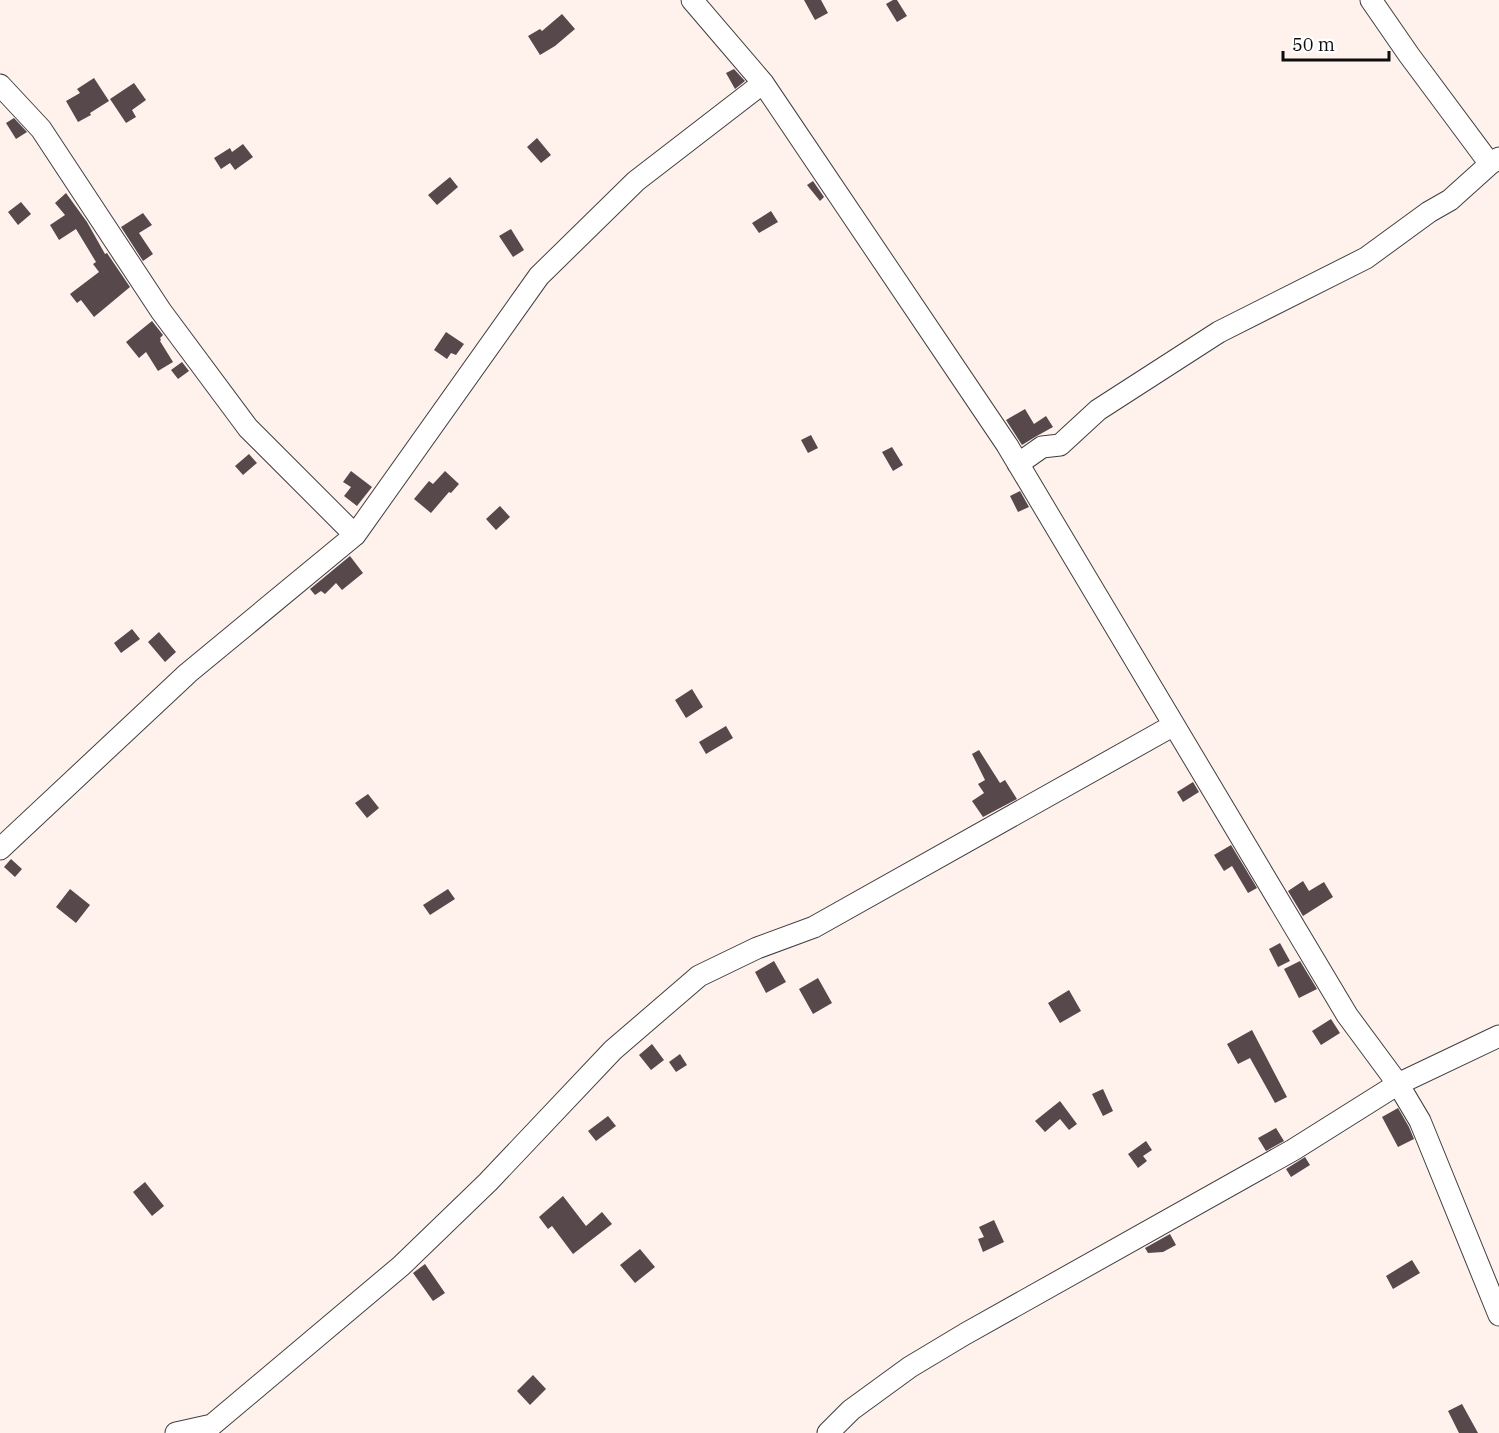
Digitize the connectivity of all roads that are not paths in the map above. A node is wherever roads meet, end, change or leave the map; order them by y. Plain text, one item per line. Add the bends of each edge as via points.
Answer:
1 (692, 0) edge
2 (1371, 0) edge
3 (763, 83) junction
4 (0, 85) edge
5 (1495, 161) edge
6 (1018, 464) junction
7 (355, 535) junction
8 (1174, 725) junction
9 (0, 849) edge
10 (1499, 1036) edge
11 (1398, 1084) junction
12 (1499, 1315) edge
13 (176, 1433) edge
14 (828, 1433) edge

1 - 3 street
2 - 5 street via 1409,55
3 - 6 street
3 - 7 street via 636,181 539,276
4 - 7 street via 41,129 161,311 248,428
5 - 6 street via 1450,200 1366,258 1219,332 1098,410 1060,445 1042,447
6 - 8 street
7 - 9 street via 188,673
8 - 11 street via 1347,1015
8 - 13 street via 814,927 757,948 699,976 613,1050 488,1182 401,1266 212,1425
10 - 11 street
11 - 12 street via 1420,1122
11 - 14 street via 1293,1150 910,1367 851,1410

